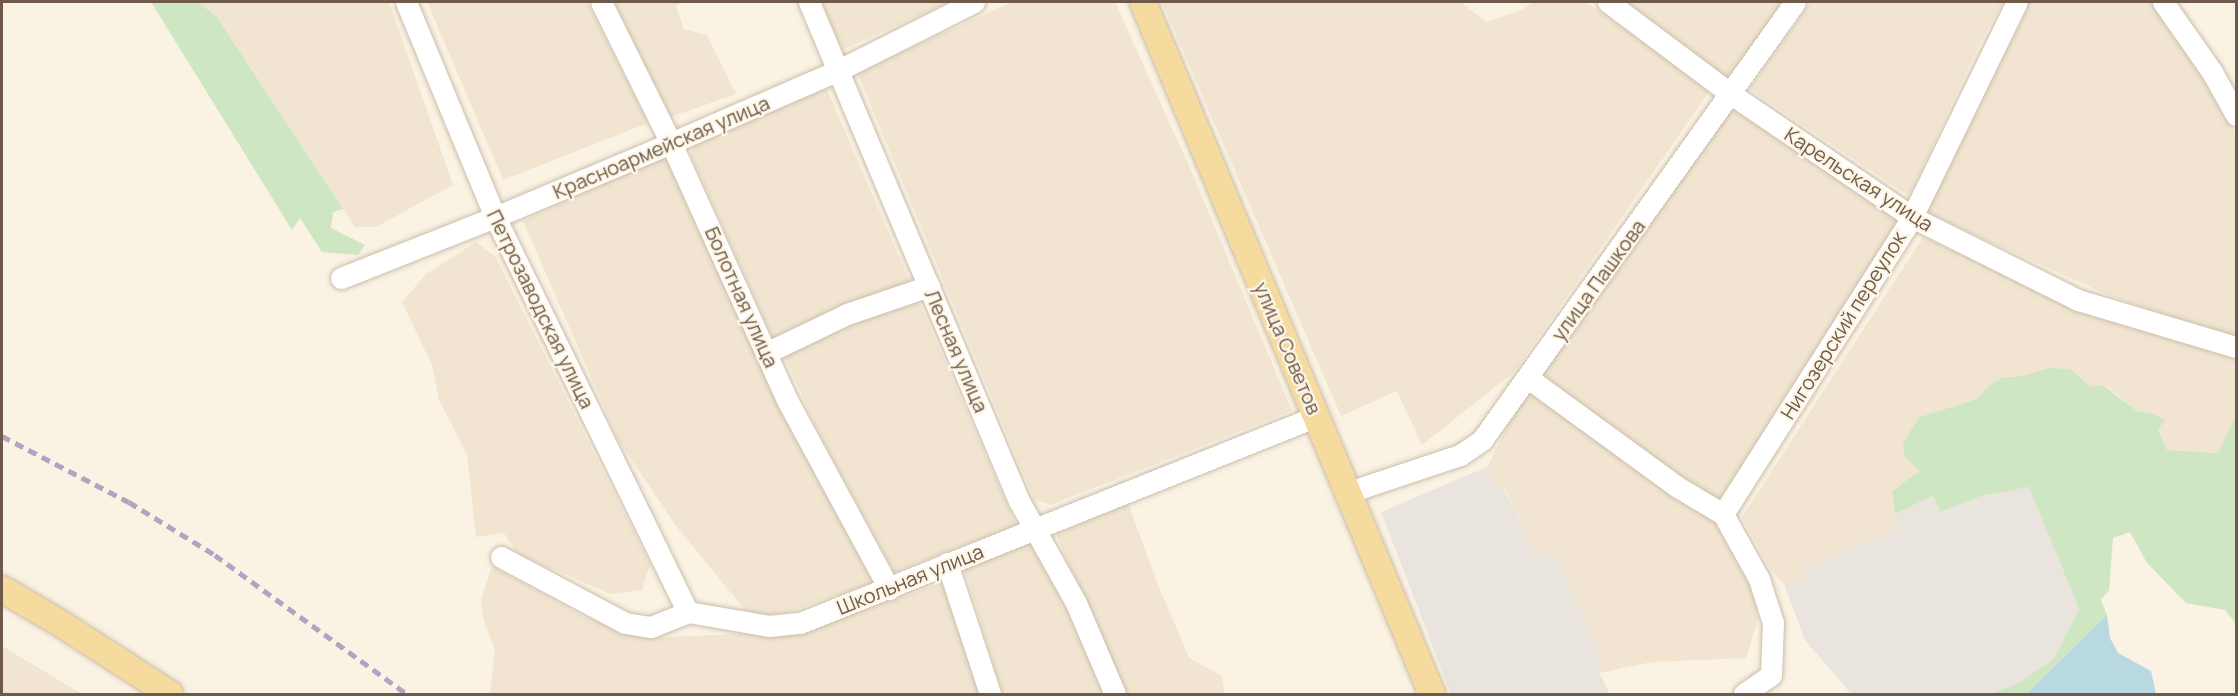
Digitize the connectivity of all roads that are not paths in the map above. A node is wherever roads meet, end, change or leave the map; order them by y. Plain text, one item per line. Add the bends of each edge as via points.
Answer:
1 (406, 2) edge
2 (601, 2) edge
3 (809, 2) edge
4 (974, 2) edge
5 (1143, 2) edge
6 (1608, 2) edge
7 (1795, 2) edge
8 (2017, 2) edge
9 (2163, 2) edge
10 (839, 70) junction
11 (1731, 94) junction
12 (2236, 115) edge
13 (671, 143) junction
14 (495, 217) junction
15 (1912, 217) junction
16 (341, 278) dead end
17 (929, 286) junction
18 (2236, 347) edge
19 (768, 352) junction
20 (1528, 378) junction
21 (1317, 416) junction
22 (1348, 492) junction
23 (1723, 514) junction
24 (1036, 527) junction
25 (501, 557) dead end
26 (947, 563) junction
27 (2, 589) edge
28 (889, 589) junction
29 (688, 612) junction
30 (170, 694) edge
31 (990, 694) edge
32 (1115, 694) edge
33 (1432, 694) edge
34 (1744, 694) edge

1 - 14 street, Петрозаводская улица
2 - 13 street, Болотная улица
3 - 10 street, Лесная улица
4 - 10 street, Красноармейская улица
5 - 21 main road, улица Советов
6 - 11 street, Карельская улица
7 - 11 street, улица Пашкова
8 - 15 street, Нигозерский переулок
9 - 12 street via 2212,72
10 - 13 street, Красноармейская улица
10 - 17 street, Лесная улица
11 - 15 street, Карельская улица
11 - 20 street, улица Пашкова
13 - 14 street, Красноармейская улица
13 - 19 street, Болотная улица
14 - 16 street, Красноармейская улица
14 - 29 street, Петрозаводская улица
15 - 18 street, Карельская улица via 2078,300
15 - 23 street, Нигозерский переулок
17 - 19 street via 847,314
17 - 24 street, Лесная улица via 1019,501
19 - 28 street, Болотная улица via 788,400
20 - 22 street, улица Пашкова via 1482,440 1460,455
20 - 23 street via 1676,486
21 - 22 main road, улица Советов
21 - 24 street, Школьная улица
22 - 33 main road, улица Советов
23 - 34 street via 1759,579 1773,623 1771,675
24 - 26 street, Школьная улица
24 - 32 street, Лесная улица via 1076,603
25 - 29 street via 625,623 651,627
26 - 28 street, Школьная улица
26 - 31 street
27 - 30 main road
28 - 29 street, Школьная улица via 800,623 769,626

